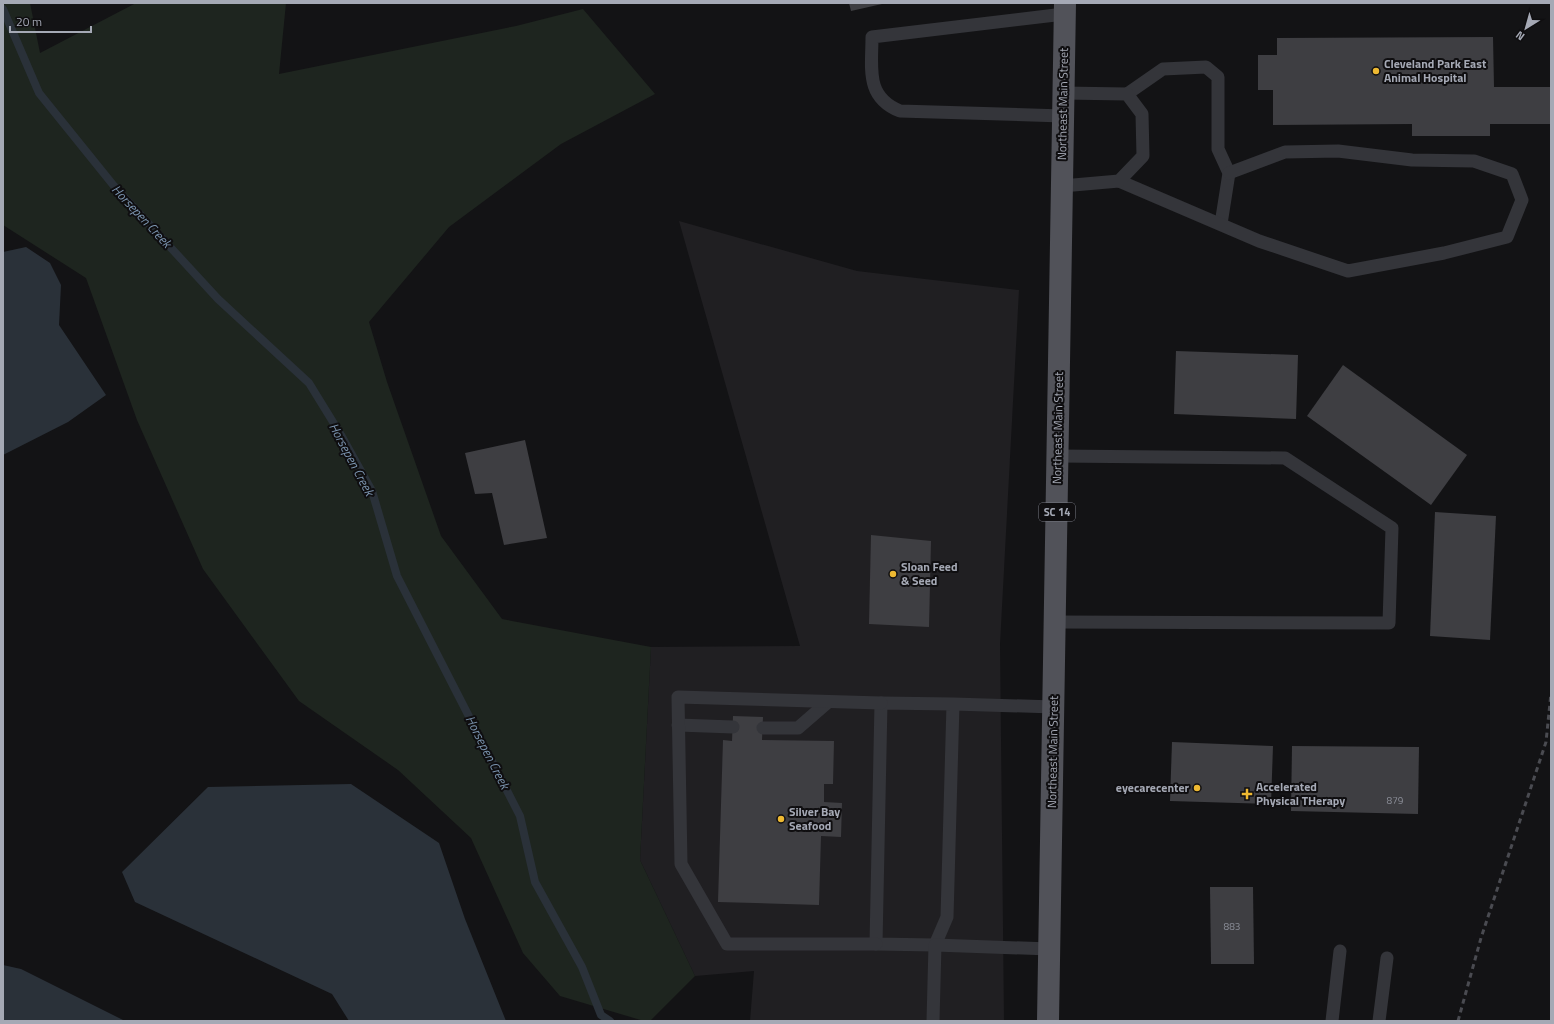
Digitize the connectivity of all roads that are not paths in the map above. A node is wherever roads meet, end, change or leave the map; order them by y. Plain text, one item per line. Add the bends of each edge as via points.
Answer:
1 (1064, 8) edge
2 (1063, 93) junction
3 (1127, 94) junction
4 (1063, 116) junction
5 (1230, 173) junction
6 (1120, 181) junction
7 (1062, 186) junction
8 (1221, 224) junction
9 (1058, 456) junction
10 (1055, 622) junction
11 (828, 702) junction
12 (881, 702) junction
13 (953, 704) junction
14 (1054, 707) junction
15 (678, 725) junction
16 (733, 727) dead end
17 (763, 728) dead end
18 (876, 944) junction
19 (935, 945) junction
20 (1050, 949) junction
21 (1340, 951) dead end
22 (1387, 958) dead end
23 (933, 1021) edge
24 (1048, 1021) edge
25 (1332, 1021) edge
26 (1379, 1021) edge

1 - 2 main road, Northeast Main Street / SC 14
1 - 4 lane via 872,37 872,77 876,93 886,106 900,111
2 - 3 lane
2 - 4 main road, Northeast Main Street / SC 14
3 - 5 lane via 1163,68 1206,67 1218,77 1218,148
3 - 6 lane via 1142,114 1142,156
4 - 7 main road, Northeast Main Street / SC 14
5 - 8 lane
5 - 8 lane via 1285,152 1338,151 1412,160 1474,161 1512,174 1522,200 1507,237 1444,253 1348,271 1259,241
6 - 7 lane
6 - 8 lane
7 - 9 main road, Northeast Main Street / SC 14
9 - 10 main road, Northeast Main Street / SC 14
9 - 10 lane via 1285,458 1392,528 1389,622
10 - 14 main road, Northeast Main Street / SC 14
11 - 12 lane
11 - 15 lane via 678,698
11 - 17 lane via 798,728
12 - 13 lane
12 - 18 lane
13 - 14 lane
13 - 19 lane via 947,917
14 - 20 main road, Northeast Main Street / SC 14
15 - 16 lane
15 - 18 lane via 680,864 727,944
18 - 19 lane
19 - 20 lane
19 - 23 lane
20 - 24 main road, Northeast Main Street / SC 14
21 - 25 lane
22 - 26 lane

